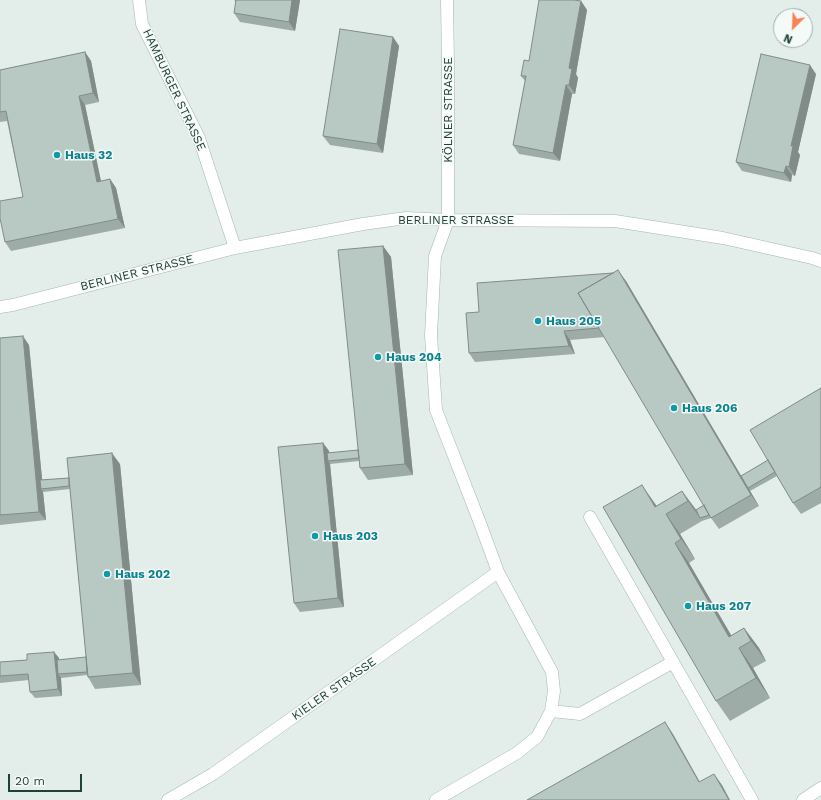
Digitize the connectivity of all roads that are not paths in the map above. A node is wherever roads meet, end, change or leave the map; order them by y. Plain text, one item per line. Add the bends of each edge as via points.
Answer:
1 (139, 0) edge
2 (447, 0) edge
3 (448, 220) junction
4 (235, 248) junction
5 (821, 261) edge
6 (0, 308) edge
7 (590, 517) dead end
8 (498, 572) junction
9 (673, 662) junction
10 (551, 711) junction
11 (821, 788) edge
12 (168, 800) edge
13 (436, 800) edge
14 (752, 800) edge
15 (803, 800) edge

1 - 4 lane, HAMBURGER STRASSE via 142,24 199,138
2 - 3 lane, KÖLNER STRASSE
3 - 4 lane, BERLINER STRASSE via 406,218
3 - 5 lane, BERLINER STRASSE via 615,221 723,238
3 - 8 lane via 435,256 430,335 436,410
4 - 6 lane, BERLINER STRASSE
7 - 9 lane
8 - 10 lane via 552,672 554,691
8 - 12 lane, KIELER STRASSE via 219,770
9 - 10 lane via 580,714
9 - 14 lane
10 - 13 lane via 537,737 517,752
11 - 15 lane

